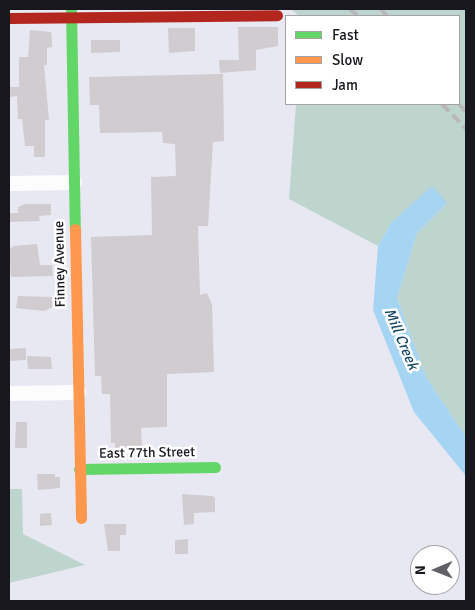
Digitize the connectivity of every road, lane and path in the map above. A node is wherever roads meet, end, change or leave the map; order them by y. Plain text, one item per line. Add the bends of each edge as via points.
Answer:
1 (71, 13) edge
2 (277, 15) dead end
3 (9, 18) edge
4 (74, 182) junction
5 (9, 183) edge
6 (78, 392) junction
7 (9, 393) edge
8 (215, 467) dead end
9 (79, 469) junction
10 (81, 518) dead end

1 - 2 street
1 - 3 street
1 - 4 street, Finney Avenue
4 - 5 street
4 - 6 street, Finney Avenue
6 - 7 street
6 - 9 street, Finney Avenue
8 - 9 street, East 77th Street
9 - 10 street, Finney Avenue

